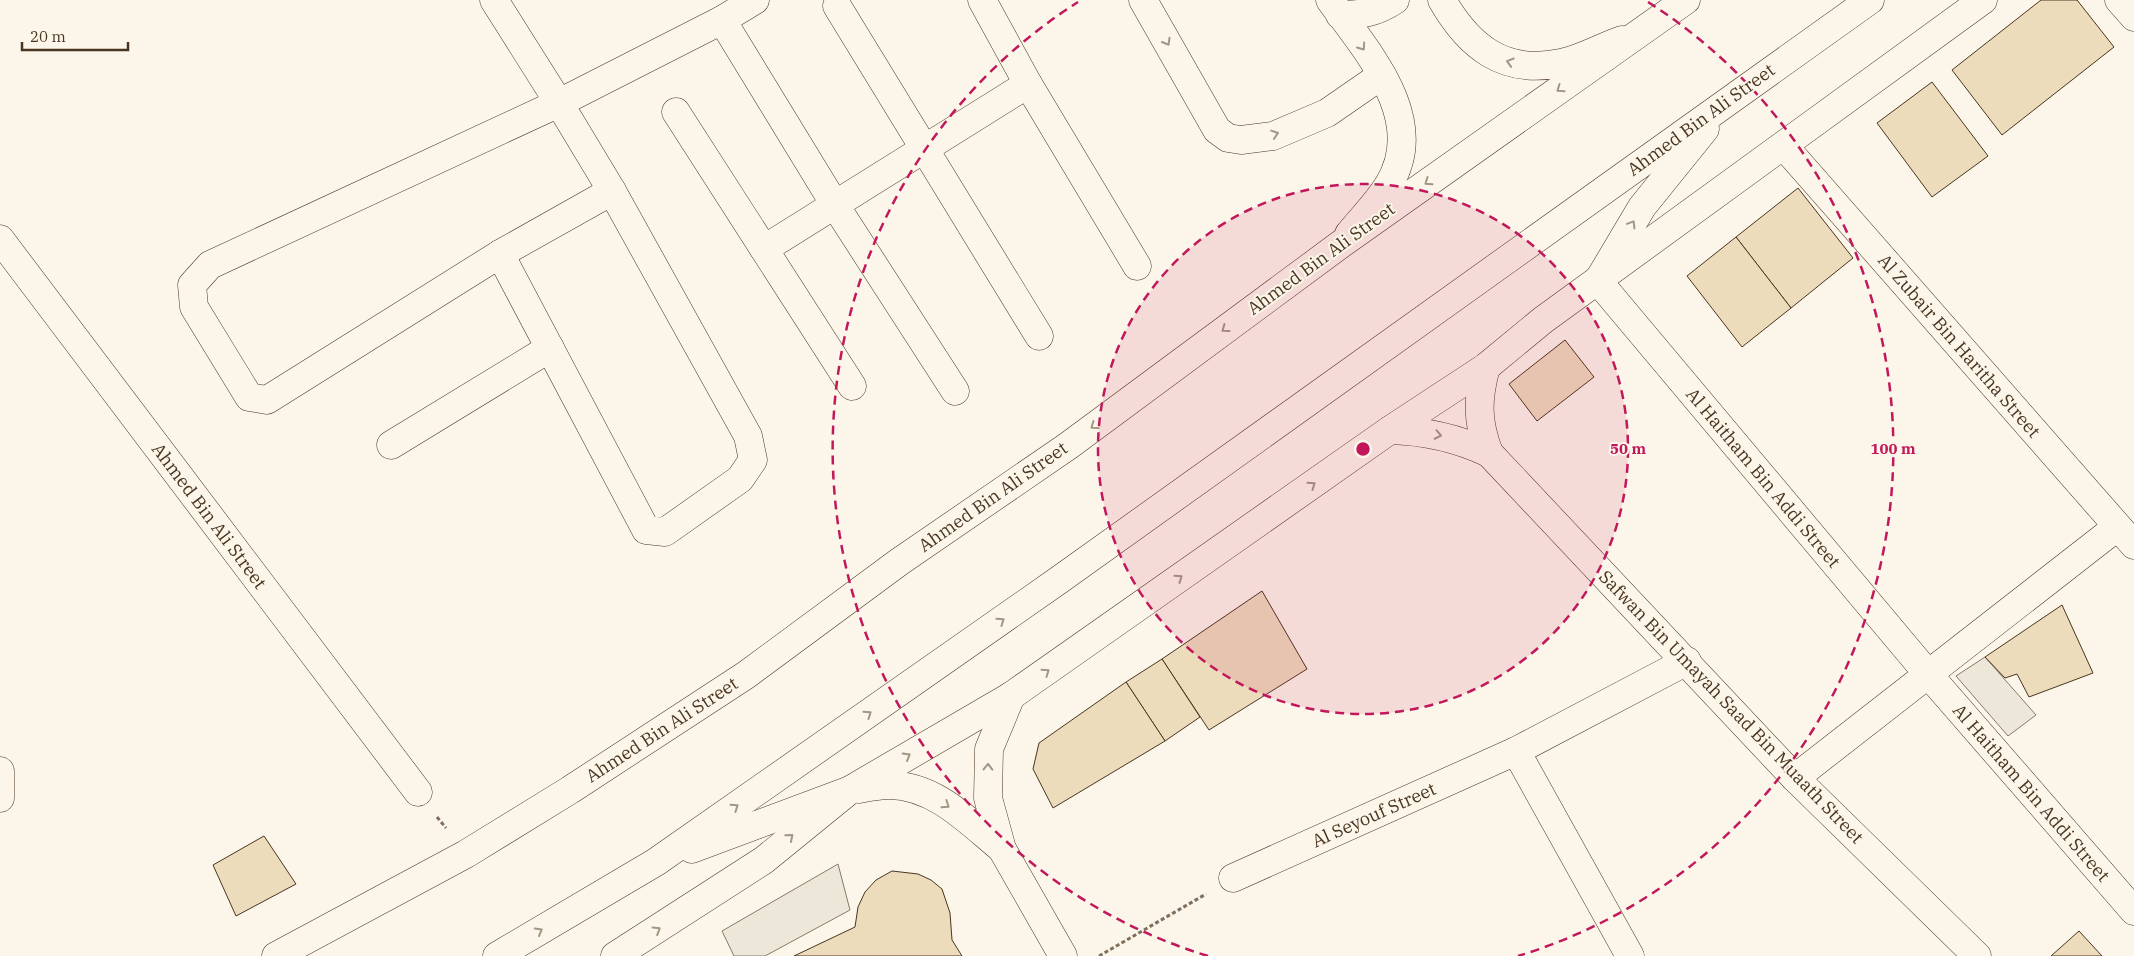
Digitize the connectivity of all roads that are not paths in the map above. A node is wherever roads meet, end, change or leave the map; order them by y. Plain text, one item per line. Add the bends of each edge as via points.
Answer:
1 (494, 0) edge
2 (755, 0) edge
3 (982, 0) edge
4 (1143, 0) edge
5 (1395, 0) edge
6 (1442, 0) edge
7 (1686, 0) edge
8 (1870, 0) edge
9 (1983, 0) edge
10 (2119, 0) edge
11 (837, 6) dead end
12 (1335, 8) edge
13 (2134, 17) edge
14 (722, 20) junction
15 (1640, 33) junction
16 (1382, 75) junction
17 (1028, 84) junction
18 (1727, 101) junction
19 (559, 103) junction
20 (676, 112) dead end
21 (1784, 146) junction
22 (924, 149) junction
23 (612, 191) junction
24 (835, 205) junction
25 (0, 239) edge
26 (1341, 244) junction
27 (764, 249) junction
28 (500, 254) junction
29 (1137, 266) dead end
30 (1598, 281) junction
31 (1039, 336) dead end
32 (550, 348) junction
33 (1486, 367) junction
34 (852, 386) dead end
35 (955, 391) dead end
36 (1390, 430) junction
37 (390, 445) dead end
38 (1489, 453) junction
39 (2126, 536) edge
40 (1687, 661) junction
41 (1928, 674) junction
42 (1011, 696) junction
43 (1516, 751) junction
44 (0, 771) edge
45 (1796, 778) junction
46 (850, 790) junction
47 (418, 792) road end
48 (0, 798) edge
49 (1002, 849) junction
50 (656, 862) junction
51 (1233, 878) road end
52 (2134, 911) edge
53 (276, 956) edge
54 (497, 956) edge
55 (616, 956) edge
56 (1063, 956) edge
57 (1630, 956) edge
58 (1977, 956) edge

1 - 19 street
2 - 14 street
3 - 17 street
4 -> 16 street via 1218,130 1228,138 1241,140 1273,136 1327,113
5 - 12 street via 1382,9 1361,15
15 -> 6 street via 1562,63 1533,67 1511,64 1492,56 1473,41 1452,18
7 - 15 street, Ahmed Bin Ali Street
8 - 18 street, Ahmed Bin Ali Street
9 - 21 street
10 - 13 street
11 - 22 street
12 -> 16 street
14 - 19 street
14 - 24 street
15 -> 26 street, Ahmed Bin Ali Street
16 - 26 street via 1399,112 1403,136 1398,161 1390,183
17 - 22 street
17 - 29 street
30 -> 18 street via 1642,207
50 -> 18 street, Ahmed Bin Ali Street via 1051,586
19 - 23 street
19 - 28 street via 210,265 192,285 194,307 250,397 268,400
20 - 27 street
21 - 30 street
21 - 39 street, Al Zubair Bin Haritha Street
22 - 24 street
22 - 31 street
23 - 28 street
23 - 32 street via 748,436 753,460 740,479 665,532 646,530
24 - 27 street
24 - 35 street
25 - 47 street, Ahmed Bin Ali Street
26 -> 53 street, Ahmed Bin Ali Street via 1068,446 899,562 746,675 466,854
27 - 34 street
28 - 32 street
30 - 33 street via 1543,320
30 - 41 street, Al Haitham Bin Addi Street
32 - 37 street
33 - 36 street
33 - 38 street, Safwan Bin Umayah Saad Bin Muaath Street via 1478,410
36 -> 38 street, Safwan Bin Umayah Saad Bin Muaath Street via 1441,435
42 -> 36 street
38 - 40 street, Safwan Bin Umayah Saad Bin Muaath Street
39 - 41 street
40 - 43 street, Al Seyouf Street
40 - 45 street, Safwan Bin Umayah Saad Bin Muaath Street
41 - 45 street
41 - 52 street, Al Haitham Bin Addi Street
46 -> 42 street
49 -> 42 street via 988,798 988,749
43 - 51 street, Al Seyouf Street
43 - 57 street
44 - 48 street
45 - 58 street, Safwan Bin Umayah Saad Bin Muaath Street
46 -> 49 street via 890,785 920,789 945,803
46 - 50 street
55 -> 46 street via 764,860
49 - 56 street
54 -> 50 street, Ahmed Bin Ali Street

